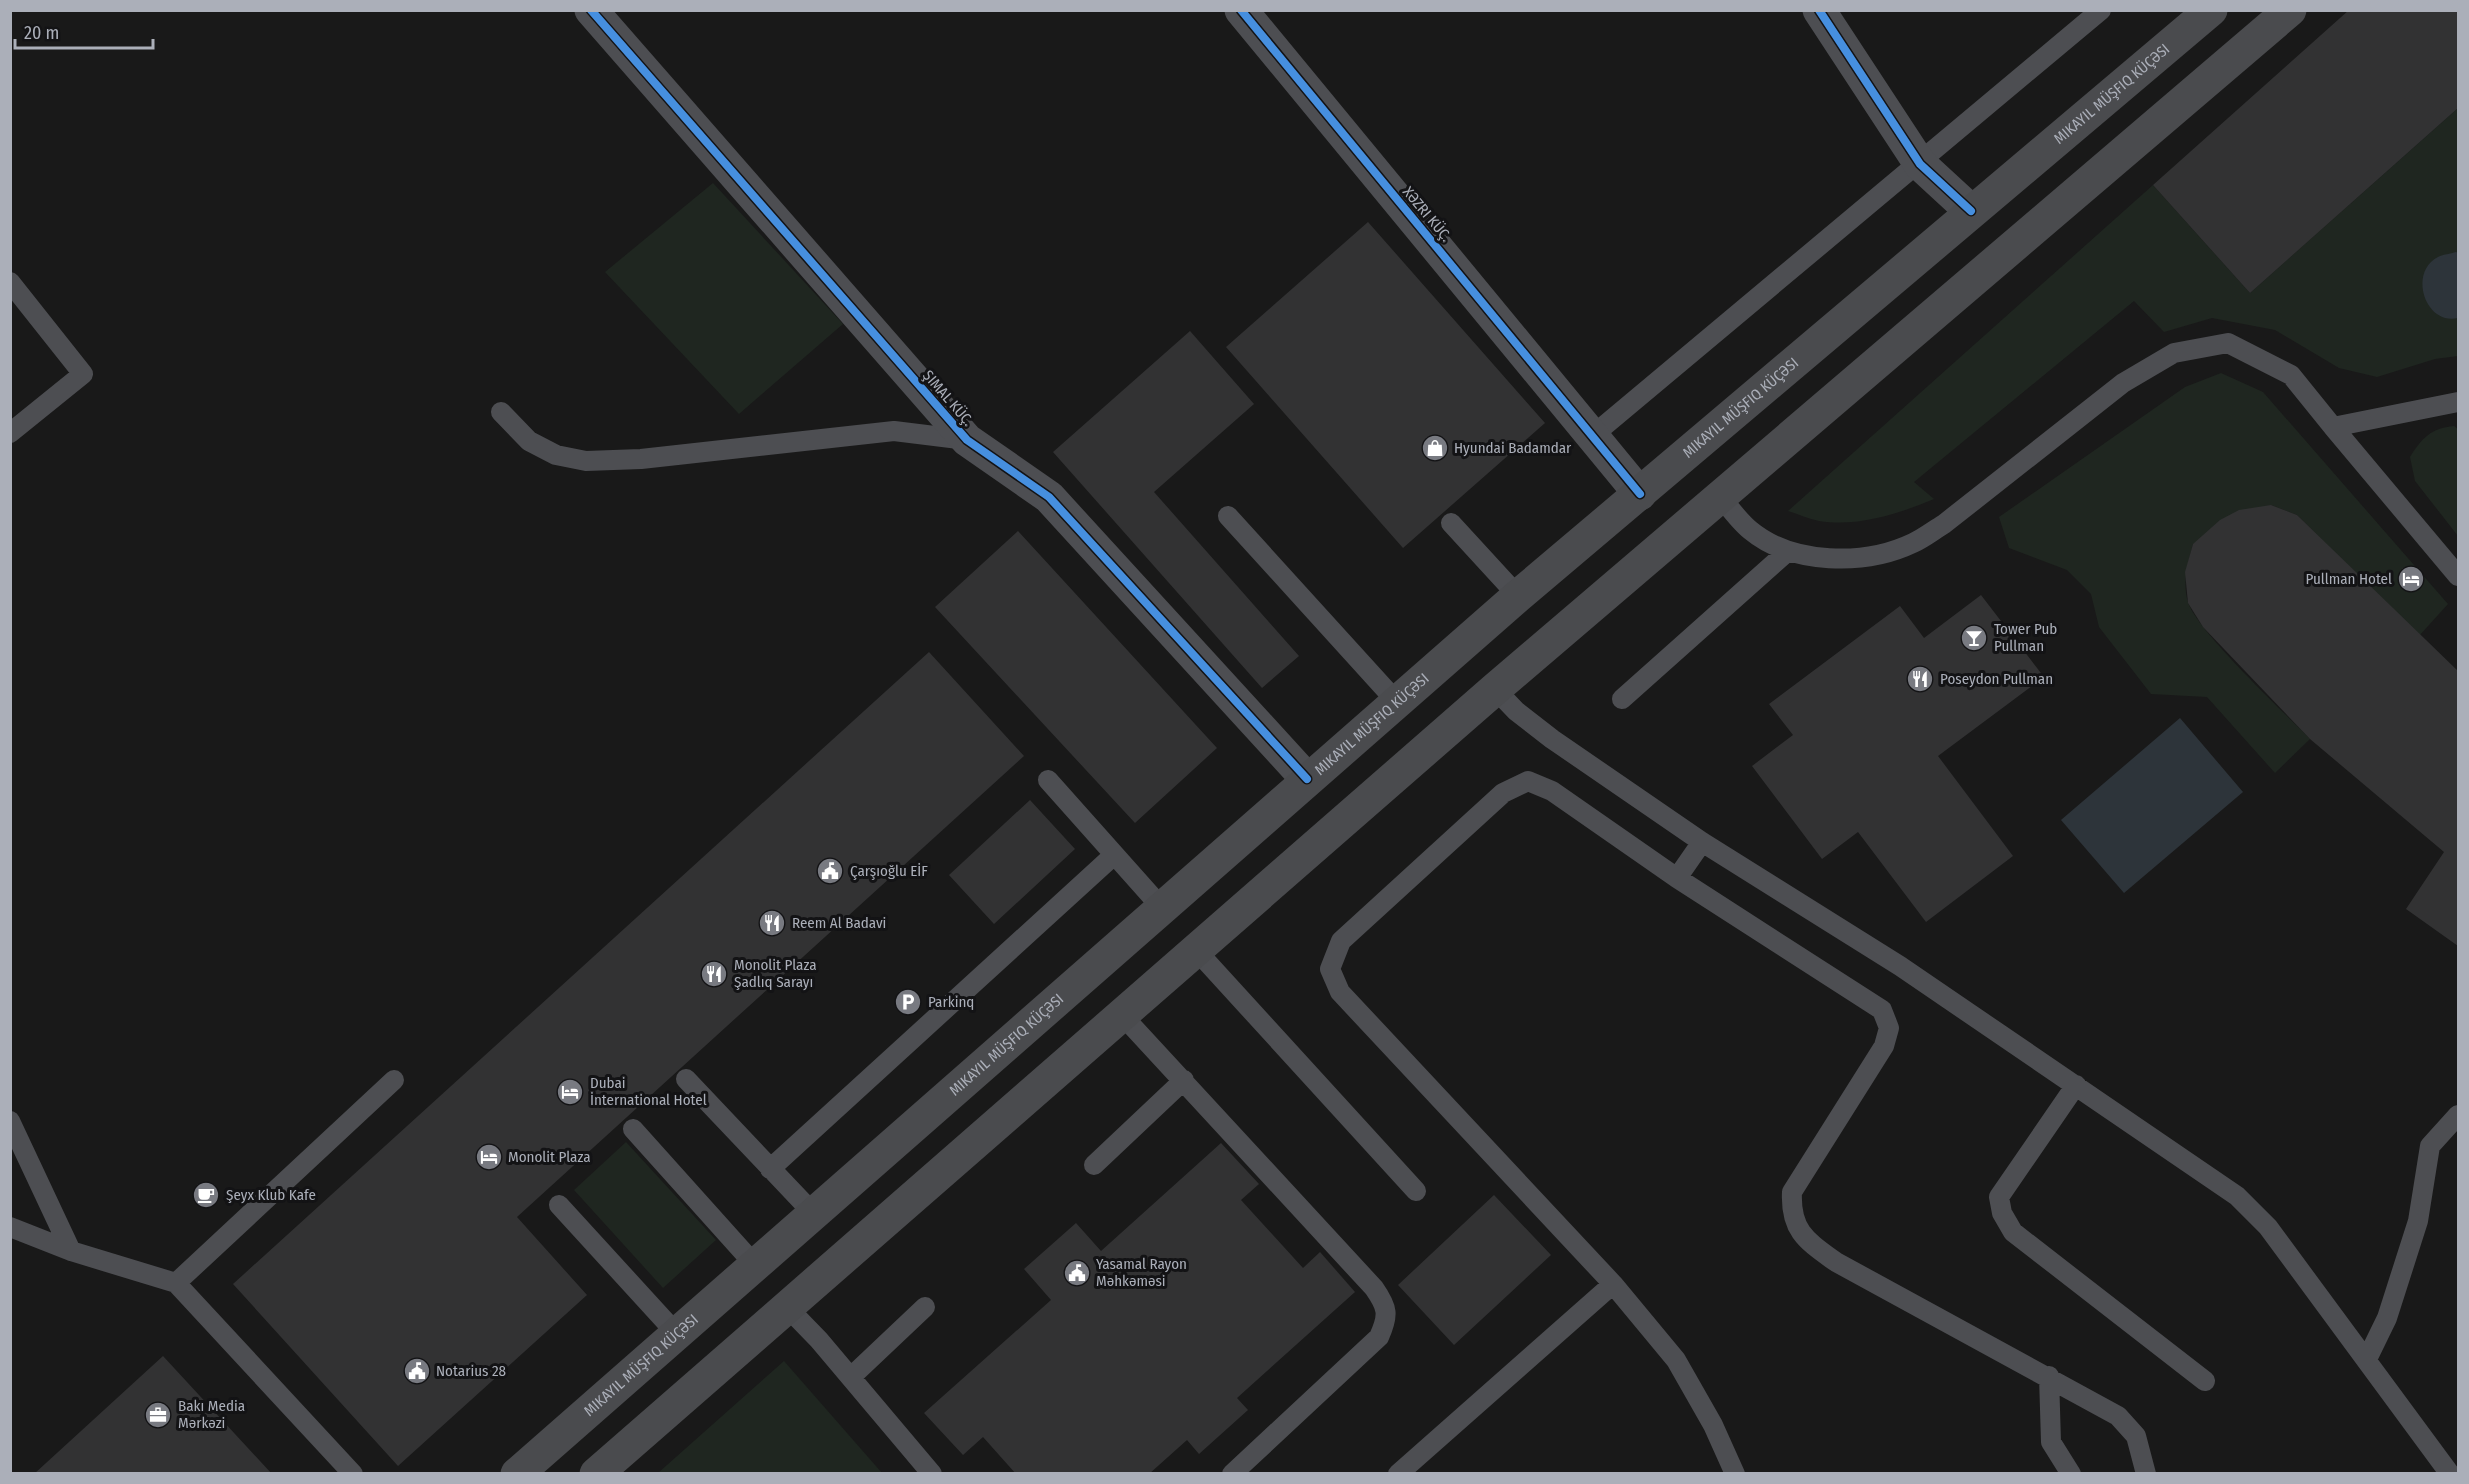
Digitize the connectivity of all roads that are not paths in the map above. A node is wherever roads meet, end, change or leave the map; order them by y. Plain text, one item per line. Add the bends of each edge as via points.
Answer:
1 (591, 10) edge
2 (1241, 10) edge
3 (1819, 10) edge
4 (2101, 10) edge
5 (2211, 10) edge
6 (2290, 10) edge
7 (1920, 164) junction
8 (1971, 211) junction
9 (10, 282) edge
10 (2458, 402) edge
11 (501, 412) dead end
12 (2333, 427) junction
13 (10, 433) edge
14 (1592, 436) junction
15 (967, 440) junction
16 (1640, 494) junction
17 (1720, 496) junction
18 (1228, 516) dead end
19 (1451, 523) dead end
20 (1788, 551) junction
21 (2458, 576) edge
22 (1518, 596) junction
23 (1495, 689) junction
24 (1622, 699) dead end
25 (1396, 701) junction
26 (1308, 779) junction
27 (1048, 780) dead end
28 (1702, 842) junction
29 (1114, 855) junction
30 (1677, 878) junction
31 (1162, 908) junction
32 (1196, 950) junction
33 (1122, 1014) junction
34 (686, 1079) dead end
35 (394, 1080) dead end
36 (1184, 1080) junction
37 (2076, 1085) junction
38 (2458, 1115) edge
39 (10, 1122) edge
40 (633, 1129) dead end
41 (1094, 1165) dead end
42 (770, 1168) junction
43 (1416, 1191) dead end
44 (559, 1205) dead end
45 (813, 1214) junction
46 (10, 1227) edge
47 (71, 1251) junction
48 (755, 1264) junction
49 (176, 1283) junction
50 (1613, 1284) junction
51 (786, 1306) junction
52 (925, 1307) dead end
53 (676, 1333) junction
54 (2367, 1359) junction
55 (2049, 1376) junction
56 (851, 1377) junction
57 (2205, 1381) dead end
58 (353, 1473) edge
59 (517, 1473) edge
60 (596, 1473) edge
61 (932, 1473) edge
62 (1232, 1473) edge
63 (1398, 1473) edge
64 (1735, 1473) edge
65 (2071, 1473) edge
66 (2146, 1473) edge
67 (2450, 1473) edge

1 - 15 street, ŞIMAL KÜÇ.
2 - 14 street, XƏZRI KÜÇ.
3 - 7 street
4 - 7 lane
5 - 8 main road
6 - 17 main road
7 - 8 street
7 - 14 lane
8 - 16 main road
9 - 13 lane via 83,374
10 - 12 lane
11 - 15 lane via 529,441 586,462 894,431
12 - 20 lane via 2291,375 2228,344 2174,353 2123,382 1944,524 1913,543 1871,557 1841,559
12 - 21 lane
14 - 16 street, XƏZRI KÜÇ.
15 - 26 street, ŞIMAL KÜÇ. via 1049,497
16 - 22 main road
17 - 20 lane via 1751,531
17 - 23 main road
18 - 25 lane
19 - 22 lane
20 - 24 lane
22 - 25 main road
23 - 28 lane via 1552,739
23 - 32 main road
25 - 26 main road
26 - 31 main road
27 - 29 lane
28 - 30 lane
28 - 37 lane via 1900,966
29 - 31 lane
29 - 42 lane
30 - 50 lane via 1552,791 1528,781 1503,793 1341,941 1330,969 1340,992
30 - 55 lane via 1882,1010 1889,1028 1884,1046 1792,1192 1791,1213 1806,1241 1836,1262
31 - 45 main road
32 - 33 main road
32 - 43 lane
33 - 36 lane
33 - 51 main road
34 - 42 lane
35 - 49 lane
36 - 41 lane
36 - 62 lane via 1374,1288 1384,1302 1387,1319 1379,1337
37 - 54 lane via 2237,1196 2268,1227
37 - 57 lane via 1999,1197 2002,1213 2013,1232
38 - 54 lane via 2430,1146 2418,1221 2386,1318
39 - 47 lane
40 - 48 lane
42 - 45 lane
44 - 53 lane
45 - 48 main road
46 - 47 lane
47 - 49 lane
48 - 53 main road
49 - 58 lane
50 - 63 lane
50 - 64 lane via 1676,1360
51 - 56 lane
51 - 60 main road
52 - 56 lane
53 - 59 main road
54 - 67 lane
55 - 65 lane via 2051,1442
55 - 66 lane via 2118,1416 2136,1436
56 - 61 lane

